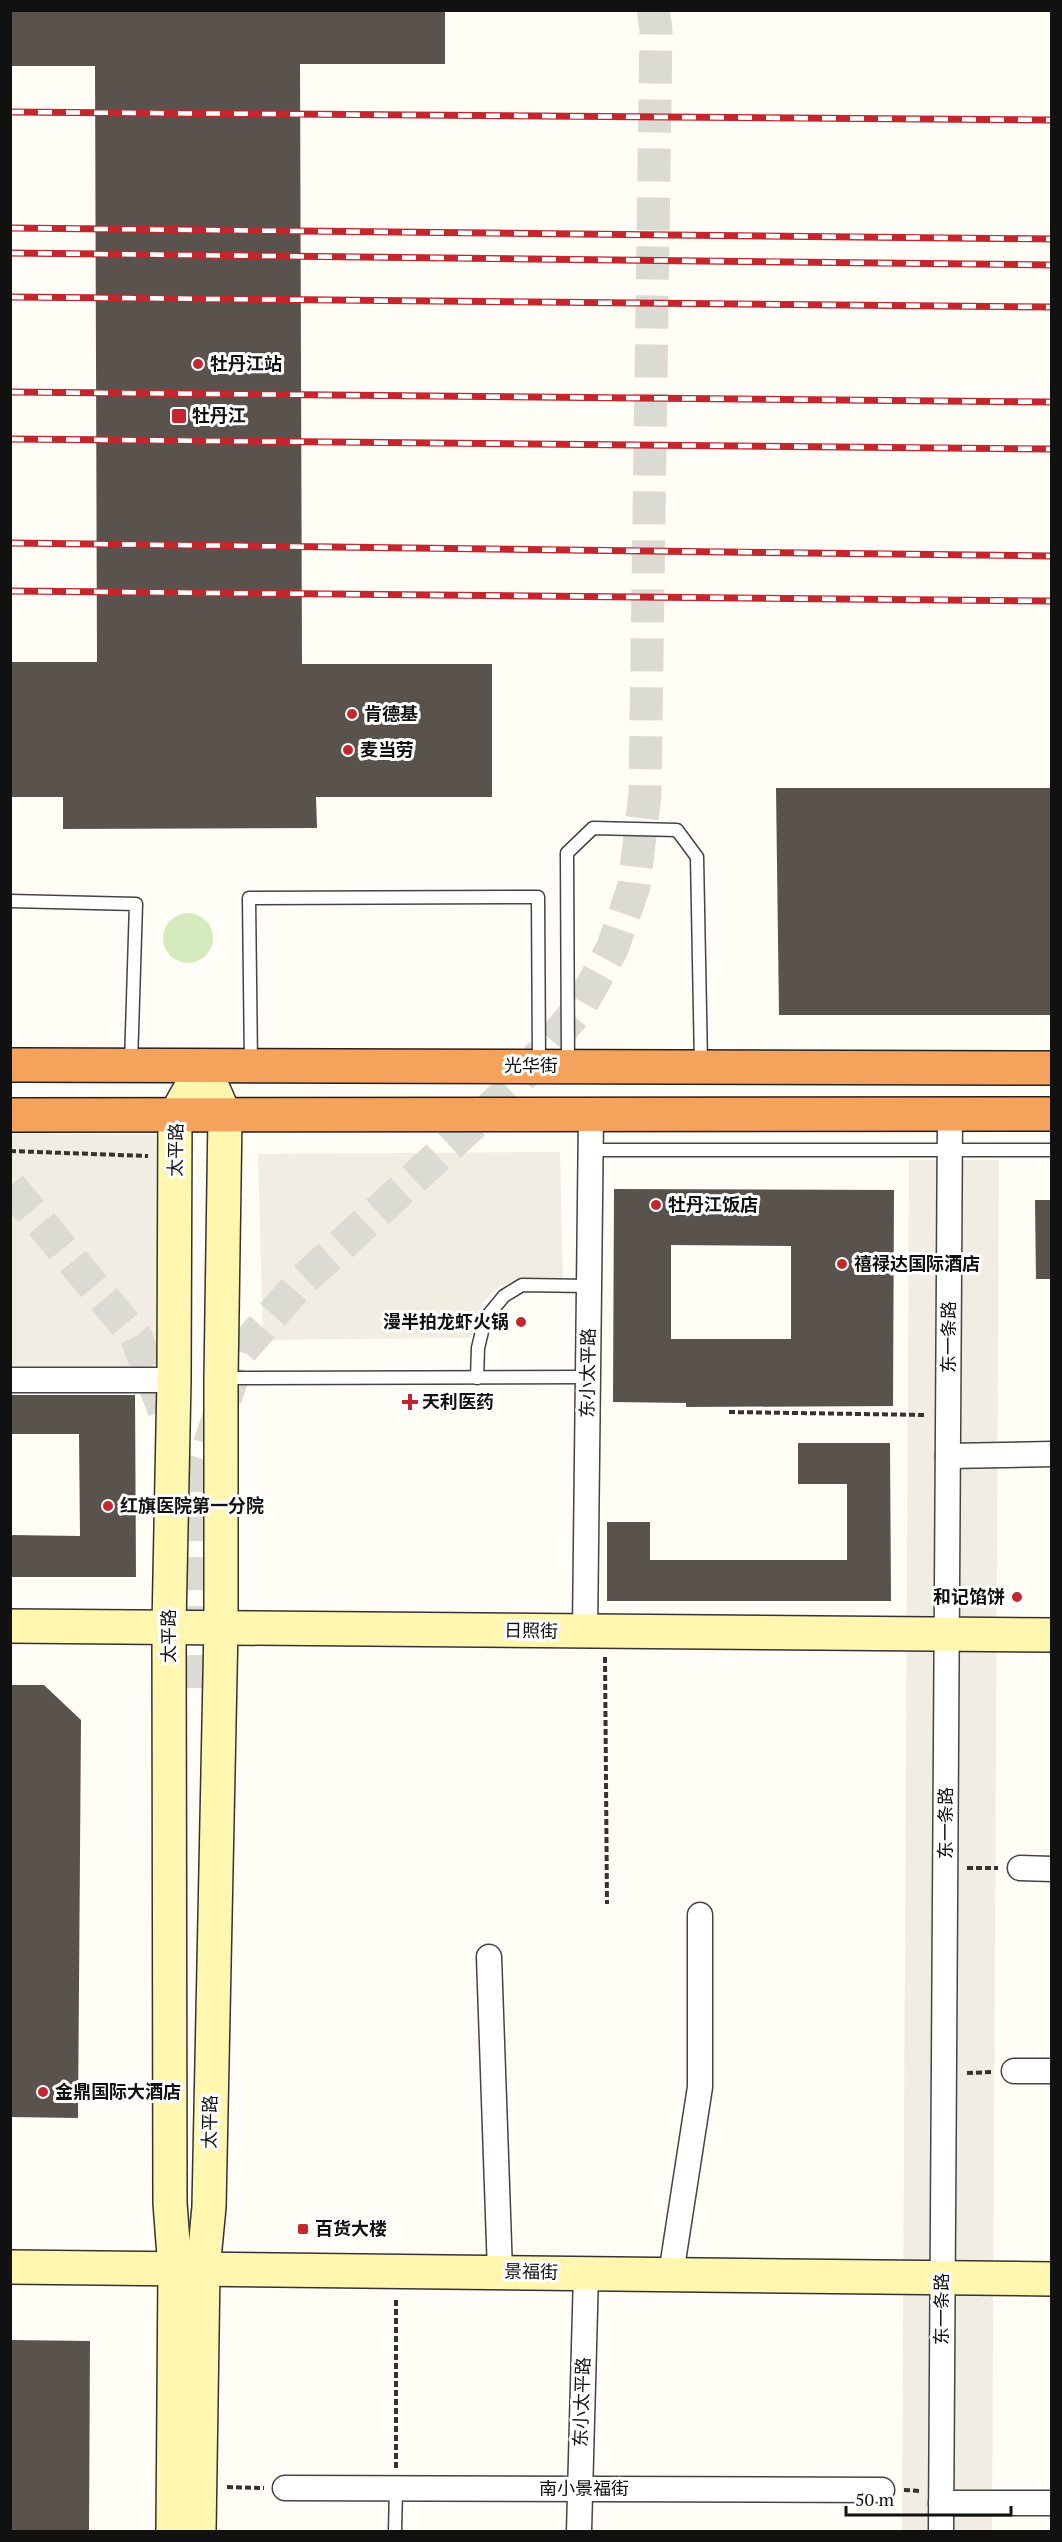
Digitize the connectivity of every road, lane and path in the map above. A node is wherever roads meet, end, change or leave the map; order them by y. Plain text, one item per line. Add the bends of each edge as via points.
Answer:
1 (10, 901) edge
2 (10, 1065) edge
3 (131, 1065) junction
4 (553, 1065) junction
5 (701, 1065) junction
6 (203, 1066) junction
7 (251, 1067) junction
8 (1052, 1068) edge
9 (10, 1114) edge
10 (950, 1114) junction
11 (1052, 1114) edge
12 (591, 1115) junction
13 (176, 1116) junction
14 (225, 1116) junction
15 (591, 1150) junction
16 (950, 1150) junction
17 (1052, 1150) edge
18 (10, 1151) edge
19 (175, 1155) junction
20 (589, 1286) junction
21 (588, 1377) junction
22 (221, 1378) junction
23 (477, 1378) junction
24 (10, 1380) edge
25 (174, 1380) junction
26 (729, 1412) dead end
27 (948, 1416) junction
28 (1052, 1454) edge
29 (948, 1456) junction
30 (10, 1626) edge
31 (169, 1626) junction
32 (221, 1627) junction
33 (595, 1632) junction
34 (947, 1633) junction
35 (1052, 1635) edge
36 (945, 1867) junction
37 (1020, 1868) joint
38 (1052, 1869) edge
39 (607, 1904) dead end
40 (700, 1915) dead end
41 (489, 1957) dead end
42 (1014, 2071) joint
43 (1052, 2071) edge
44 (944, 2073) junction
45 (172, 2228) junction
46 (206, 2230) junction
47 (10, 2267) edge
48 (189, 2269) junction
49 (396, 2271) junction
50 (500, 2272) junction
51 (586, 2273) junction
52 (671, 2274) junction
53 (943, 2278) junction
54 (1052, 2279) edge
55 (199, 2487) junction
56 (285, 2488) joint
57 (396, 2488) junction
58 (580, 2489) junction
59 (882, 2490) joint
60 (941, 2497) junction
61 (1052, 2503) edge
62 (173, 2532) edge
63 (199, 2532) edge
64 (395, 2532) edge
65 (579, 2532) edge
66 (941, 2532) edge

1 - 3 lane via 136,904
2 - 3 highway, 光华街
3 - 6 highway, 光华街
4 - 5 highway, 光华街
4 - 5 lane via 567,854 593,828 677,830 697,857
4 - 7 highway, 光华街
4 - 7 lane via 538,897 249,898
5 - 8 highway, 光华街
6 - 7 highway, 光华街
6 - 13 street, 太平路
6 - 14 street, 太平路
9 - 13 highway
10 - 11 highway
10 - 12 highway
10 - 16 street, 东一条路
12 - 14 highway
12 - 15 street, 东小太平路
13 - 14 highway
13 - 19 street, 太平路
14 - 22 street, 太平路
15 - 16 lane
15 - 20 street, 东小太平路
16 - 17 lane
16 - 27 street, 东一条路
18 - 19 path
19 - 25 street, 太平路
20 - 21 street, 东小太平路
20 - 23 lane via 522,1285 504,1296 484,1319
21 - 23 lane
21 - 33 street, 东小太平路
22 - 23 lane
22 - 32 street, 太平路
24 - 25 street
25 - 31 street, 太平路
26 - 27 path
27 - 29 street, 东一条路
28 - 29 street
29 - 34 street, 东一条路
30 - 31 street, 日照街
31 - 32 street, 日照街
31 - 45 street, 太平路
32 - 33 street, 日照街
32 - 46 street, 太平路
33 - 34 street, 日照街
33 - 39 path
34 - 35 street, 日照街
34 - 36 street, 东一条路
36 - 37 path
36 - 44 street, 东一条路
37 - 38 street
40 - 52 street via 700,2087
41 - 50 street
42 - 43 street
42 - 44 path
44 - 53 street, 东一条路
45 - 46 street via 186,2172 196,1688 196,2173
45 - 48 street, 太平路
46 - 48 street, 太平路
47 - 48 street, 景福街
48 - 49 street, 景福街
48 - 55 street, 太平路
48 - 62 street, 太平路
49 - 50 street, 景福街
49 - 57 path
50 - 51 street, 景福街
51 - 52 street, 景福街
51 - 58 street, 东小太平路
52 - 53 street, 景福街
53 - 54 street, 景福街
53 - 60 street, 东一条路
55 - 56 path
55 - 63 street, 太平路
56 - 57 street, 南小景福街
57 - 58 street, 南小景福街
57 - 64 lane
58 - 59 street, 南小景福街
58 - 65 street, 东小太平路
59 - 60 path
60 - 61 street
60 - 66 street, 东一条路

